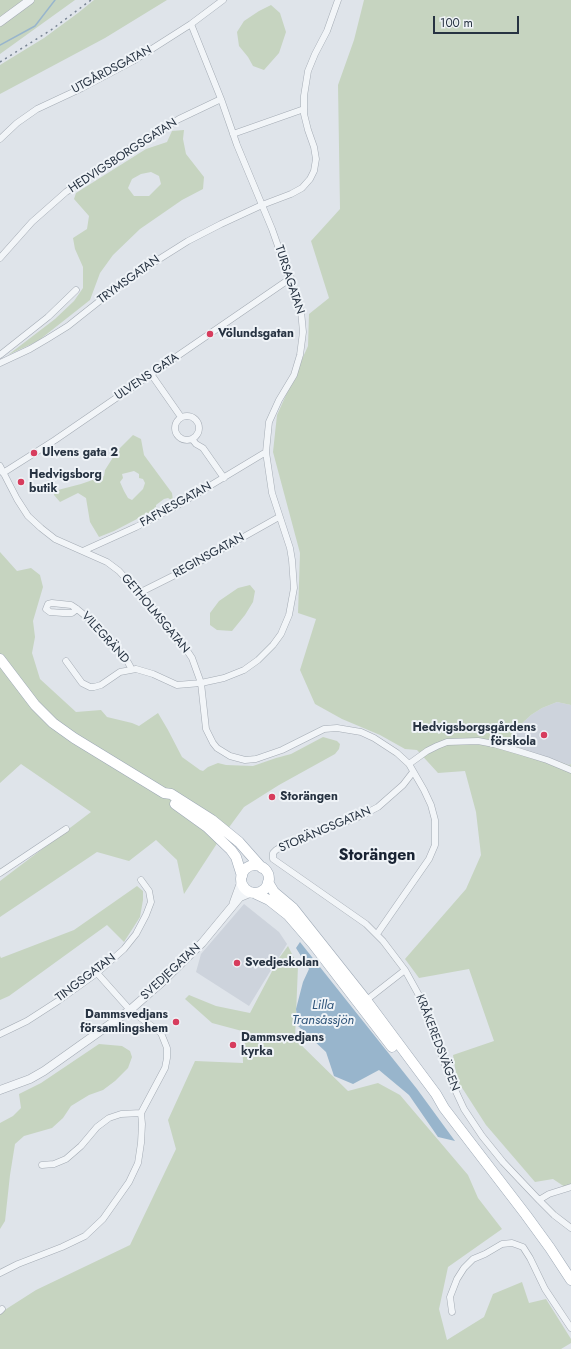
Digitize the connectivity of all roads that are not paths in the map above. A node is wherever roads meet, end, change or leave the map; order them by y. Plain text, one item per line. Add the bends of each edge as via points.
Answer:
1 (30, 0) edge
2 (224, 0) edge
3 (338, 0) edge
4 (0, 22) edge
5 (191, 24) junction
6 (221, 99) junction
7 (304, 109) junction
8 (233, 134) junction
9 (0, 139) edge
10 (262, 205) junction
11 (0, 258) edge
12 (291, 278) junction
13 (76, 290) dead end
14 (0, 355) edge
15 (0, 363) edge
16 (151, 374) junction
17 (181, 417) junction
18 (192, 439) junction
19 (266, 452) junction
20 (1, 470) edge
21 (224, 478) junction
22 (279, 517) junction
23 (83, 551) junction
24 (139, 593) junction
25 (77, 609) dead end
26 (0, 659) edge
27 (66, 661) dead end
28 (131, 669) junction
29 (202, 683) junction
30 (409, 764) junction
31 (571, 770) edge
32 (414, 772) junction
33 (164, 793) junction
34 (66, 829) dead end
35 (272, 856) joint
36 (262, 868) junction
37 (0, 873) edge
38 (242, 878) junction
39 (141, 880) dead end
40 (268, 882) junction
41 (253, 893) junction
42 (232, 906) junction
43 (377, 934) junction
44 (404, 970) junction
45 (97, 973) junction
46 (362, 1003) junction
47 (130, 1010) junction
48 (0, 1034) edge
49 (0, 1090) edge
50 (141, 1113) junction
51 (42, 1165) dead end
52 (571, 1187) edge
53 (539, 1200) junction
54 (571, 1228) edge
55 (0, 1273) edge
56 (571, 1280) edge
57 (452, 1312) dead end
58 (571, 1328) edge

1 - 4 street
2 - 5 street, UTGÅRDSGATAN
3 - 7 street, TRYMSGATAN via 308,71
5 - 6 street, TURSAGATAN
5 - 9 street, UTGÅRDSGATAN via 133,61 37,109
6 - 8 street, TURSAGATAN
6 - 11 street, HEDVIGSBORGSGATAN via 135,145 83,180 44,210
7 - 8 street
7 - 10 street, TRYMSGATAN via 314,147 314,171 302,188
8 - 10 street, TURSAGATAN
10 - 12 street, TURSAGATAN
10 - 15 street, TRYMSGATAN via 221,224 162,257 126,280 68,326 30,349
12 - 16 street, ULVENS GATA
12 - 19 street, TURSAGATAN via 304,332 294,375 269,422
13 - 14 street via 48,317
16 - 17 street
16 - 20 street, ULVENS GATA via 55,440
17 - 18 street via 176,423 176,432 182,439
17 - 18 street via 189,416 197,421 200,429
18 - 21 street via 203,448
19 - 21 street, FAFNESGATAN
19 - 22 street, TURSAGATAN via 272,493
20 - 23 street, GETHOLMSGATAN via 28,516 55,539
21 - 23 street, FAFNESGATAN via 173,508
22 - 24 street, REGINSGATAN via 184,571
22 - 29 street, TURSAGATAN via 290,548 293,578 292,599 286,623 273,645 244,670
23 - 24 street, GETHOLMSGATAN via 107,562 119,571
24 - 29 street, GETHOLMSGATAN via 192,658
25 - 28 street, VILEGRÄND via 113,644
26 - 33 main road via 35,706 53,723
27 - 28 street via 82,682 94,688 120,672
28 - 29 street, TURSAGATAN via 143,670 177,686
29 - 30 street, GETHOLMSGATAN via 206,729 217,748 230,756 245,760 256,759 282,750 324,729 337,728 361,732 374,738
30 - 31 street via 427,751 447,742 471,741 494,744
30 - 32 street, GETHOLMSGATAN
32 - 35 street, STORÄNGSGATAN via 378,807 361,816 286,844
32 - 43 street, GETHOLMSGATAN via 431,805 435,820 435,845 425,865
33 - 36 main road via 171,794 212,820 238,842
33 - 38 main road via 168,800 207,827 231,850 236,857
34 - 37 street
35 - 43 street, KRÅKEREDSVÄGEN via 274,860 350,912
36 - 38 main road via 250,867 245,870
36 - 40 main road via 267,874
38 - 41 main road via 245,888
38 - 42 street, SVEDJEGATAN
39 - 45 street, TINGSGATAN via 149,891 150,902 146,915 124,949
40 - 41 main road via 263,890
40 - 46 main road via 274,892 293,908
41 - 42 street, SVEDJEGATAN via 240,897
41 - 46 main road via 269,900 288,915
42 - 47 street, SVEDJEGATAN via 202,943
43 - 44 street, KRÅKEREDSVÄGEN
44 - 46 street
44 - 53 street, KRÅKEREDSVÄGEN via 421,999 451,1082 464,1109 482,1136
45 - 47 street
45 - 48 street, TINGSGATAN via 27,1021
46 - 56 main road via 436,1094 530,1220
47 - 49 street, SVEDJEGATAN via 44,1071
47 - 50 street via 161,1033 167,1048 165,1068
50 - 51 street via 121,1114 109,1118 66,1159
50 - 55 street via 138,1163 129,1182 103,1219 85,1236
52 - 53 street
53 - 54 street, KRÅKEREDSVÄGEN
57 - 58 street via 450,1297 464,1268 473,1259 502,1244 512,1243 523,1247 545,1289

